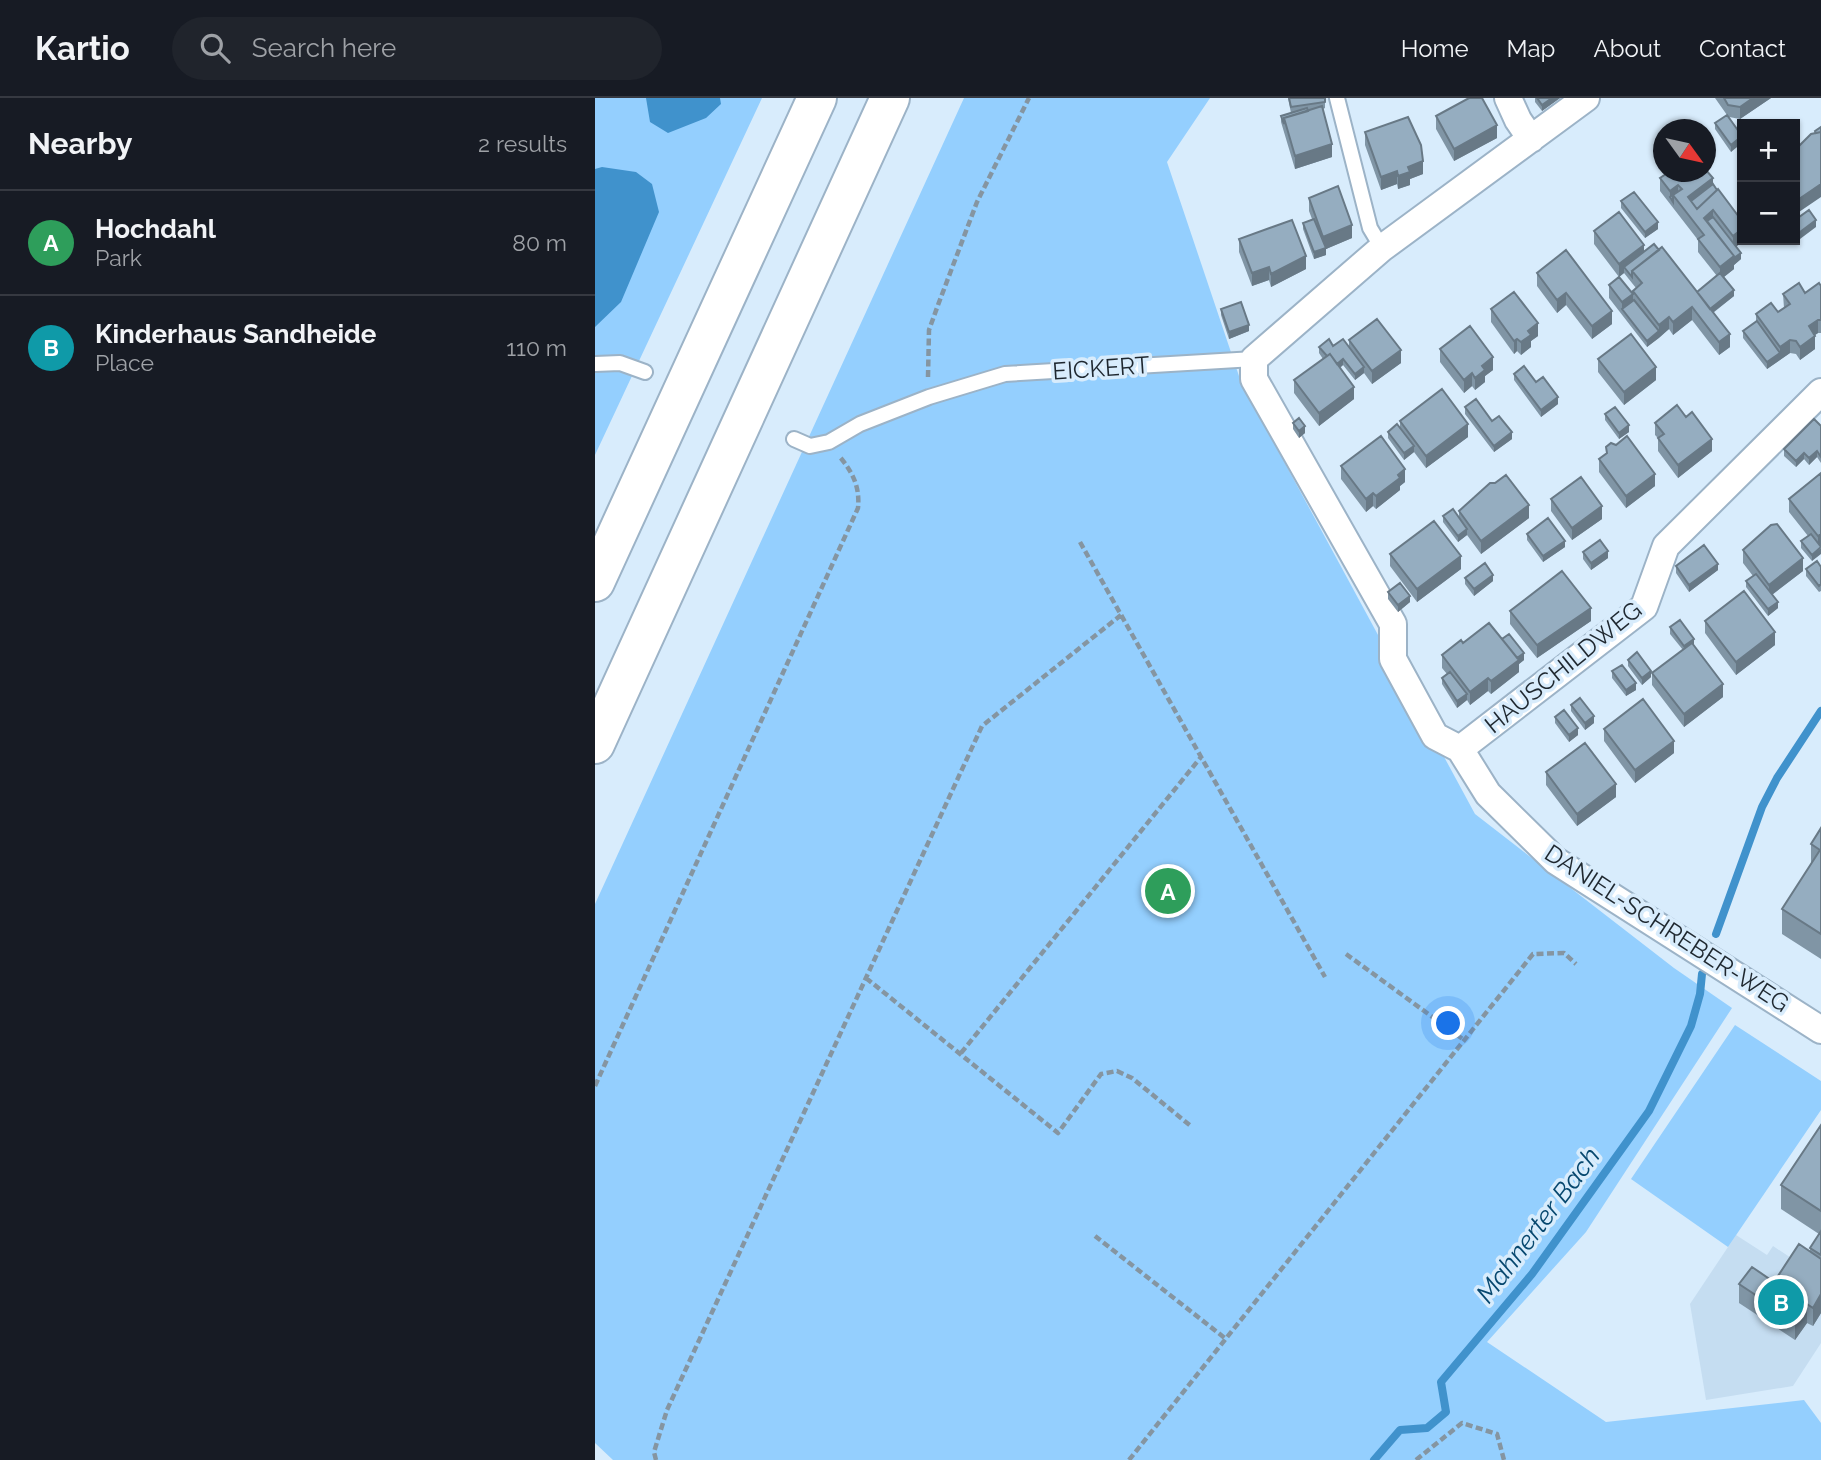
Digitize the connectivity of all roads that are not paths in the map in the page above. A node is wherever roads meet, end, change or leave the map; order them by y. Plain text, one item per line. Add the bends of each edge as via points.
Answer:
1 (817, 98) edge
2 (890, 98) edge
3 (1337, 98) edge
4 (1509, 98) edge
5 (1586, 98) edge
6 (1531, 139) junction
7 (1382, 248) junction
8 (1254, 359) junction
9 (595, 364) edge
10 (645, 372) dead end
11 (1821, 392) edge
12 (794, 439) dead end
13 (595, 582) edge
14 (595, 744) edge
15 (1460, 749) junction
16 (1821, 1030) edge

1 - 13 highway
2 - 14 highway
3 - 7 lane via 1370,228
4 - 6 street
5 - 6 street
6 - 7 street
7 - 8 street
8 - 12 lane, EICKERT via 1005,374 965,383 829,442 810,446
8 - 15 street, DANIEL-SCHREBER-WEG via 1254,379 1393,625 1393,659 1435,736
9 - 10 lane via 620,363
11 - 15 street, HAUSCHILDWEG via 1666,547 1644,607
15 - 16 street, DANIEL-SCHREBER-WEG via 1488,794 1556,861

